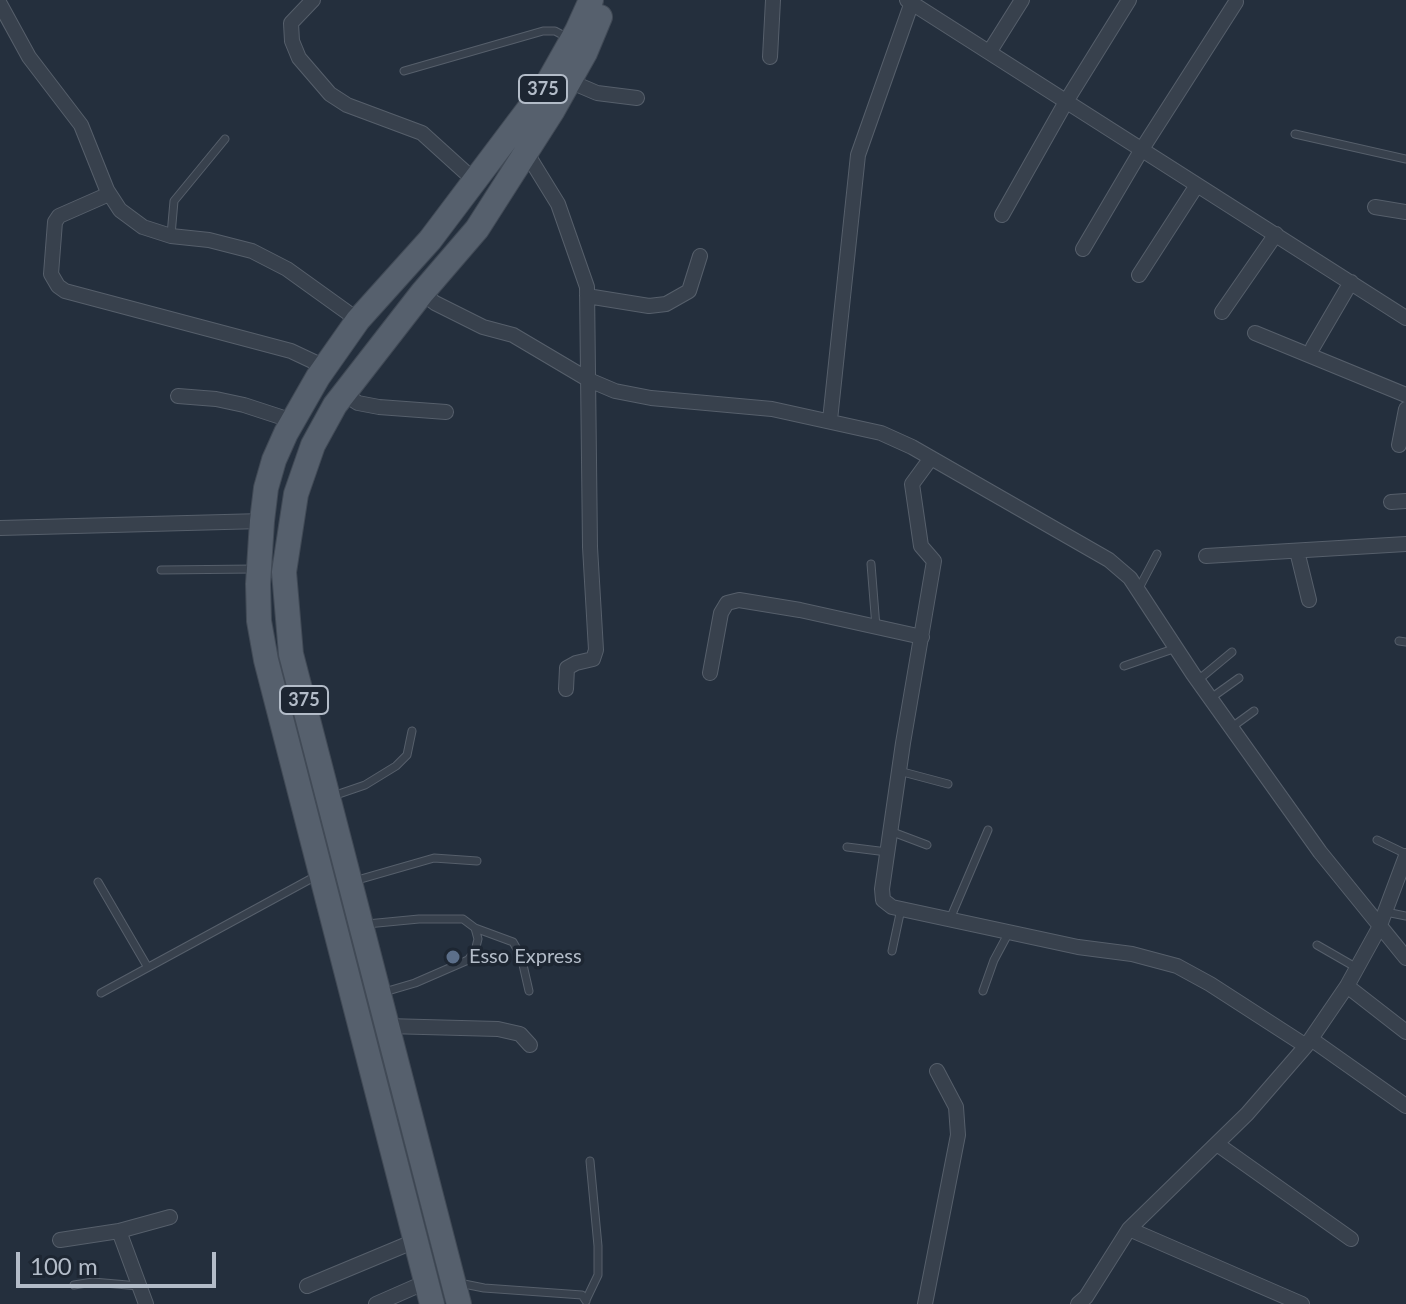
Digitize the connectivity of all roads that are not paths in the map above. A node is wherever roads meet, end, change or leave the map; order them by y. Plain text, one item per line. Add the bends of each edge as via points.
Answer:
1 (313, 0) edge
2 (591, 0) edge
3 (607, 0) edge
4 (773, 0) edge
5 (1022, 0) edge
6 (1129, 0) edge
7 (910, 1) edge
8 (1236, 2) dead end
9 (0, 4) edge
10 (17, 38) junction
11 (572, 41) junction
12 (0, 45) edge
13 (990, 51) junction
14 (770, 57) dead end
15 (404, 71) dead end
16 (569, 81) junction
17 (637, 98) dead end
18 (1067, 100) junction
19 (1295, 134) dead end
20 (225, 139) dead end
21 (1142, 149) junction
22 (526, 152) junction
23 (1406, 159) edge
24 (475, 181) junction
25 (1197, 185) junction
26 (109, 194) junction
27 (1375, 207) dead end
28 (1406, 212) edge
29 (1002, 215) dead end
30 (1276, 234) junction
31 (171, 236) junction
32 (1083, 249) dead end
33 (700, 256) dead end
34 (1139, 275) dead end
35 (1351, 282) junction
36 (422, 293) junction
37 (587, 296) junction
38 (1222, 312) dead end
39 (1406, 318) edge
40 (358, 320) junction
41 (1255, 333) dead end
42 (1313, 347) dead end
43 (325, 367) junction
44 (589, 380) junction
45 (344, 394) junction
46 (1406, 395) edge
47 (178, 396) dead end
48 (1406, 409) edge
49 (446, 412) dead end
50 (830, 420) junction
51 (293, 421) junction
52 (1399, 445) dead end
53 (931, 458) junction
54 (262, 521) junction
55 (0, 528) edge
56 (1406, 544) edge
57 (1297, 551) junction
58 (1157, 554) dead end
59 (1206, 556) dead end
60 (871, 564) dead end
61 (258, 569) junction
62 (161, 570) dead end
63 (1138, 590) junction
64 (1309, 600) dead end
65 (876, 627) junction
66 (922, 637) junction
67 (1176, 648) junction
68 (1232, 652) dead end
69 (1124, 666) dead end
70 (710, 673) dead end
71 (1239, 678) dead end
72 (1197, 681) junction
73 (566, 689) dead end
74 (1211, 698) junction
75 (1254, 711) dead end
76 (1232, 727) junction
77 (412, 731) dead end
78 (899, 771) junction
79 (948, 784) dead end
80 (329, 798) junction
81 (988, 830) dead end
82 (890, 831) junction
83 (1377, 840) dead end
84 (927, 845) dead end
85 (847, 847) dead end
86 (887, 852) junction
87 (1406, 855) edge
88 (477, 861) dead end
89 (321, 873) junction
90 (98, 882) dead end
91 (350, 882) junction
92 (901, 909) junction
93 (1386, 912) junction
94 (1406, 916) edge
95 (950, 919) junction
96 (361, 925) junction
97 (475, 928) junction
98 (1379, 928) junction
99 (1009, 932) junction
100 (1317, 945) dead end
101 (892, 951) dead end
102 (1406, 958) edge
103 (147, 966) junction
104 (1357, 968) junction
105 (1347, 986) junction
106 (529, 991) dead end
107 (983, 991) dead end
108 (101, 993) dead end
109 (379, 994) junction
110 (387, 1026) junction
111 (1406, 1032) edge
112 (1309, 1043) junction
113 (530, 1045) dead end
114 (937, 1071) dead end
115 (1406, 1106) edge
116 (1217, 1144) junction
117 (590, 1161) dead end
118 (170, 1217) dead end
119 (1129, 1229) junction
120 (119, 1231) junction
121 (1351, 1239) dead end
122 (60, 1240) dead end
123 (415, 1241) junction
124 (74, 1285) dead end
125 (139, 1286) junction
126 (307, 1286) dead end
127 (456, 1292) edge
128 (429, 1293) edge
129 (586, 1302) edge
130 (1085, 1302) edge
131 (146, 1304) edge
132 (376, 1304) edge
133 (925, 1304) edge
134 (1302, 1304) edge

1 - 24 street via 291,23 292,41 299,58 330,94 422,133
2 - 11 main road, 375
3 - 16 main road, 375
4 - 14 street
5 - 13 street
6 - 18 street
7 - 13 street
7 - 50 street via 858,155
8 - 21 street
9 - 10 street
10 - 12 street
10 - 26 street via 81,125
11 - 15 lane via 543,31
11 - 24 main road, 375 via 546,86
13 - 18 street
16 - 17 street via 597,93
16 - 22 main road, 375
18 - 21 street
18 - 29 street
19 - 23 lane
20 - 31 lane via 174,201
21 - 25 street
21 - 32 street
22 - 36 main road, 375 via 477,229
22 - 37 street via 558,204
24 - 40 main road, 375
25 - 30 street
25 - 34 street
26 - 31 street via 143,227
26 - 43 street via 55,222 51,274 58,286 291,351
27 - 28 street
30 - 35 street
30 - 38 street
31 - 40 street via 252,251 287,269
33 - 37 street via 689,291 666,304
35 - 39 street
35 - 42 street
36 - 44 street via 483,327 513,335
36 - 45 main road, 375
37 - 44 street
40 - 43 main road, 375
41 - 46 street
43 - 51 main road, 375
44 - 50 street via 651,398
44 - 73 street via 596,650 593,659 567,668
45 - 49 street via 379,407
45 - 80 main road, 375 via 313,445 296,494 284,572 291,654
47 - 51 street via 230,402
48 - 52 street
50 - 53 street via 881,433
51 - 54 main road, 375 via 274,460
53 - 63 street via 1109,560
53 - 66 street via 912,484 921,546 934,561
54 - 55 street
54 - 61 main road, 375
56 - 57 street
57 - 59 street
57 - 64 street
58 - 63 lane
60 - 65 lane
61 - 62 lane
61 - 89 main road, 375 via 266,660
63 - 67 street
65 - 66 street
65 - 70 street via 739,600 727,603
66 - 78 street
67 - 69 lane
67 - 72 street
68 - 72 lane
71 - 74 lane
72 - 74 street
74 - 76 street
75 - 76 lane
76 - 98 street
77 - 80 lane via 407,755 396,766
78 - 79 lane
78 - 82 street
80 - 91 main road, 375
81 - 95 lane
82 - 84 lane
82 - 86 street
83 - 87 lane
85 - 86 lane
86 - 92 street via 883,900
87 - 93 street
88 - 91 lane via 434,858
89 - 103 lane
89 - 123 main road, 375
90 - 103 lane
91 - 96 main road, 375
92 - 95 street
92 - 101 lane
93 - 94 lane
93 - 98 street
95 - 99 street
96 - 97 lane via 463,919
96 - 109 main road, 375
97 - 106 lane via 513,942
97 - 109 lane via 478,939 468,960
98 - 102 street
98 - 104 street
99 - 107 lane
99 - 112 street via 1177,966
100 - 104 lane
103 - 108 lane
104 - 105 street
105 - 111 street
105 - 112 street
109 - 110 main road, 375
110 - 113 street via 498,1029 520,1034
110 - 127 main road, 375
112 - 115 street
112 - 116 street
114 - 133 street via 956,1107 958,1135
116 - 119 street
116 - 121 street
117 - 129 lane via 598,1275
118 - 120 street
119 - 130 street
119 - 134 street
120 - 122 street
120 - 125 street
123 - 126 street
123 - 128 main road, 375
124 - 125 lane
125 - 131 street
127 - 129 lane via 582,1295
128 - 132 street

